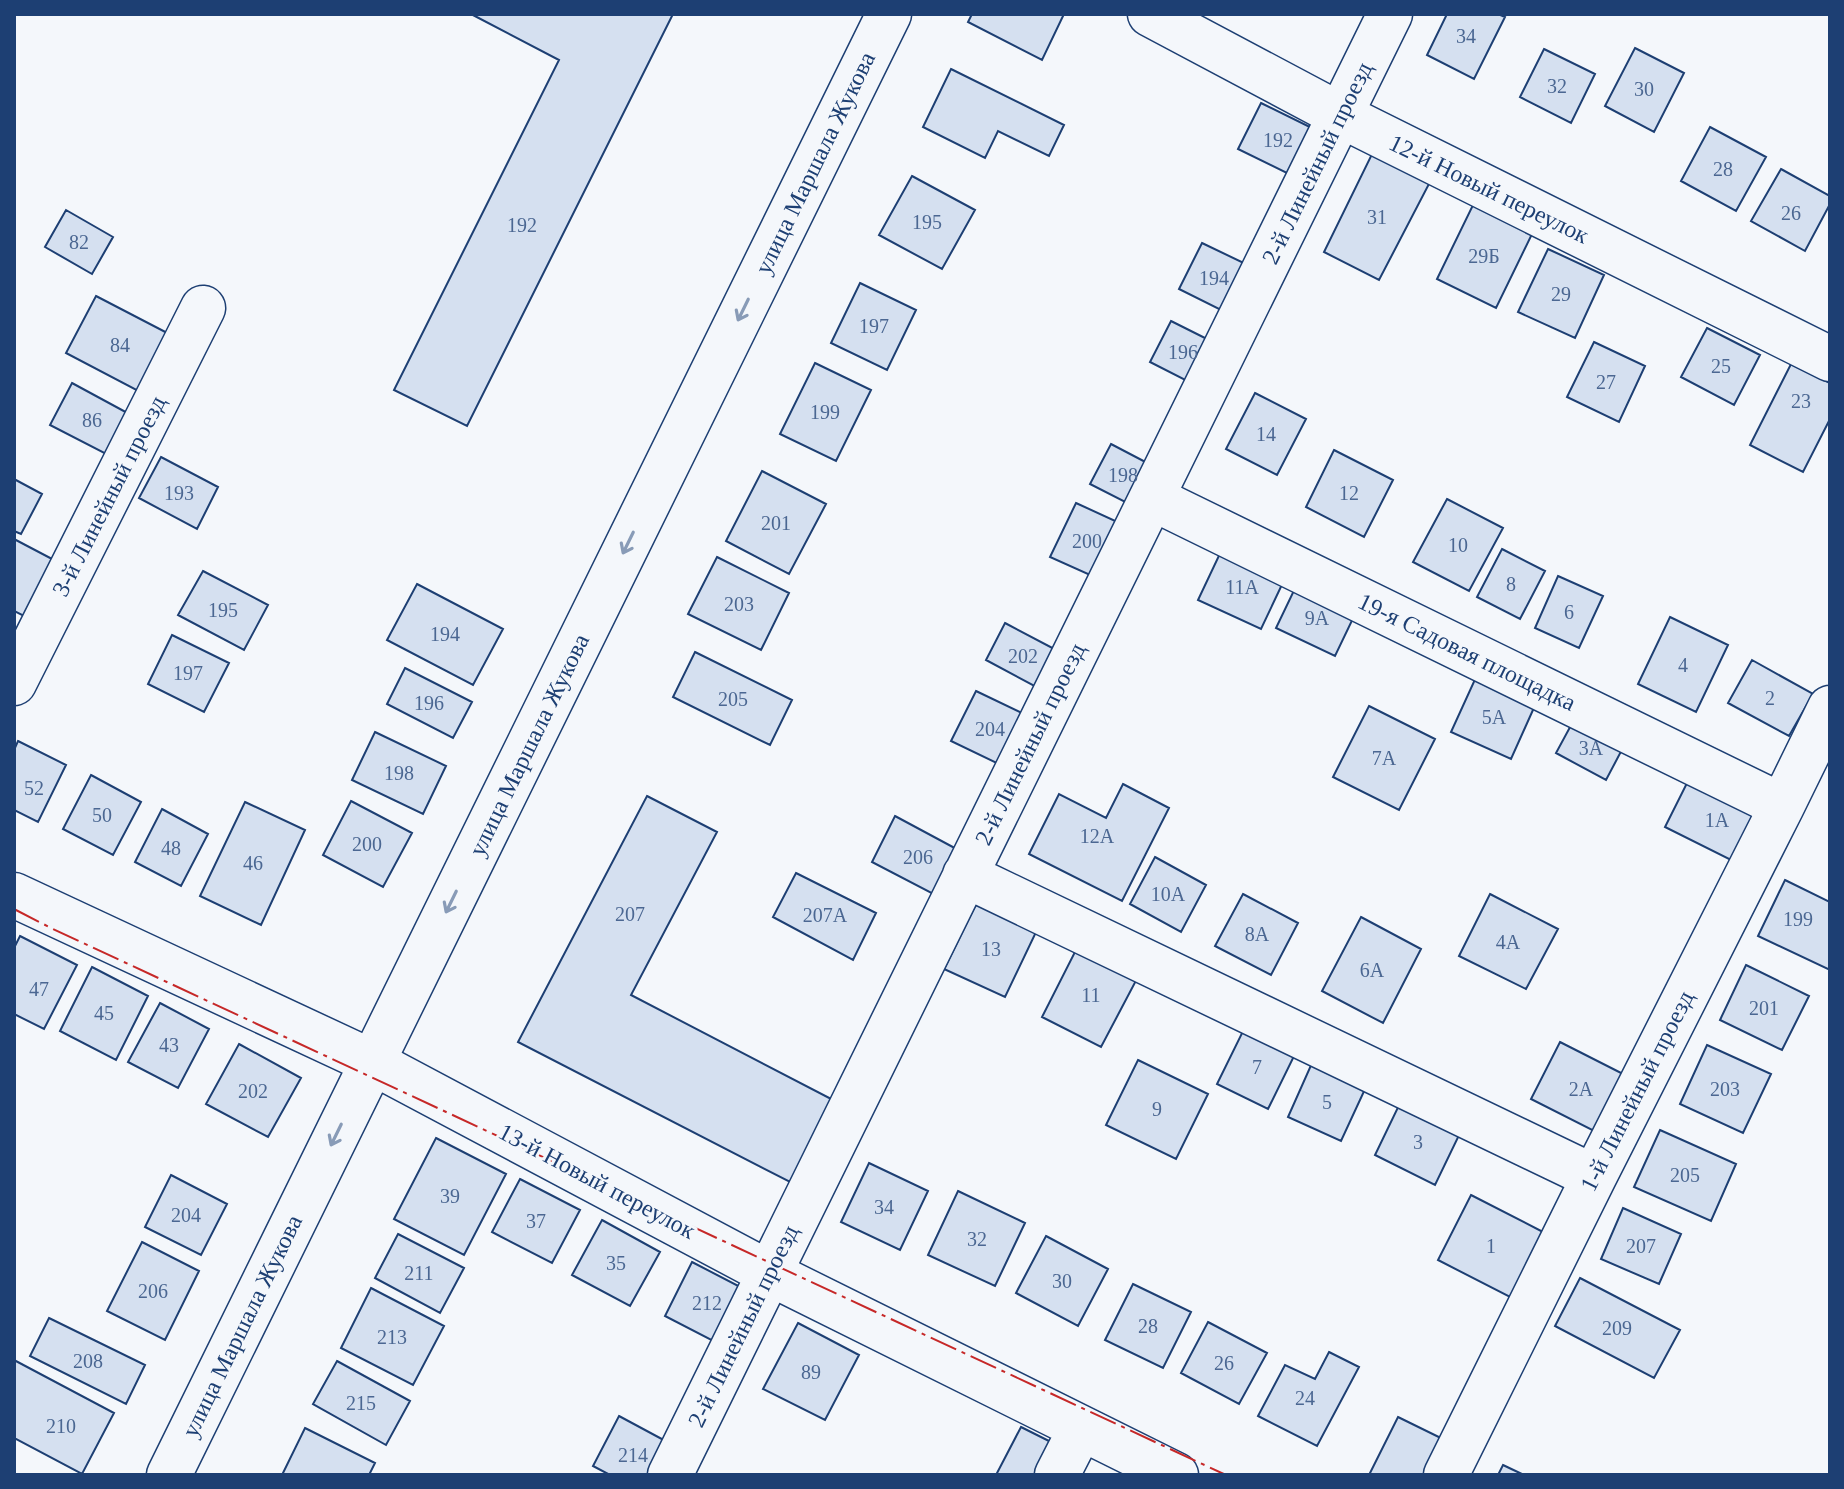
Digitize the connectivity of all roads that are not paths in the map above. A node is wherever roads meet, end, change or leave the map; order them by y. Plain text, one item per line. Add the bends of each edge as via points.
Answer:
1 (889, 14) edge
2 (1150, 14) edge
3 (1390, 14) edge
4 (1340, 115) junction
5 (203, 308) dead end
6 (1830, 359) edge
7 (1152, 498) junction
8 (14, 683) edge
9 (1830, 708) edge
10 (1782, 806) junction
11 (965, 875) junction
12 (14, 895) edge
13 (372, 1062) junction
14 (1594, 1177) junction
15 (769, 1273) junction
16 (1081, 1428) junction
17 (169, 1475) edge
18 (670, 1475) edge
19 (1057, 1475) edge
20 (1176, 1475) edge
21 (1446, 1475) edge

1 -> 13 street, улица Маршала Жукова
2 - 4 street, 12-й Новый переулок
3 - 4 street, 2-й Линейный проезд
4 - 6 street, 12-й Новый переулок
4 - 7 street, 2-й Линейный проезд
5 - 8 street, 3-й Линейный проезд
7 - 10 street, 19-я Садовая площадка
7 - 11 street, 2-й Линейный проезд
9 - 10 street, 1-й Линейный проезд
10 - 14 street, 1-й Линейный проезд
11 - 14 street
11 - 15 street, 2-й Линейный проезд
12 - 13 street, 13-й Новый переулок
13 - 15 street, 13-й Новый переулок
13 -> 17 street, улица Маршала Жукова
14 - 21 street, 1-й Линейный проезд
15 - 16 street, 13-й Новый переулок
15 - 18 street, 2-й Линейный проезд
16 - 19 street
16 - 20 street, 13-й Новый переулок

